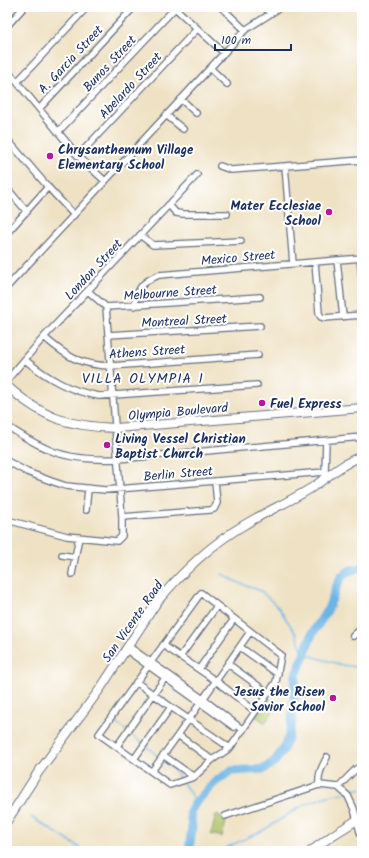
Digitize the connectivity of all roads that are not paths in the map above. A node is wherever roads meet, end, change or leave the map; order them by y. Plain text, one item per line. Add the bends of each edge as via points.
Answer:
1 (24, 7) edge
2 (87, 7) edge
3 (134, 7) edge
4 (220, 7) edge
5 (264, 7) edge
6 (280, 7) edge
7 (174, 8) edge
8 (270, 13) junction
9 (7, 26) edge
10 (197, 29) junction
11 (245, 30) junction
12 (224, 53) junction
13 (210, 68) junction
14 (7, 70) edge
15 (17, 82) junction
16 (227, 84) dead end
17 (181, 99) junction
18 (39, 109) junction
19 (196, 113) dead end
20 (166, 115) junction
21 (183, 129) dead end
22 (58, 132) junction
23 (7, 139) edge
24 (78, 156) junction
25 (362, 160) edge
26 (220, 166) dead end
27 (285, 166) junction
28 (197, 175) dead end
29 (105, 181) junction
30 (48, 187) junction
31 (7, 188) edge
32 (169, 205) junction
33 (26, 212) junction
34 (74, 214) junction
35 (227, 214) dead end
36 (7, 233) edge
37 (140, 235) junction
38 (241, 241) dead end
39 (361, 258) edge
40 (337, 260) junction
41 (315, 262) junction
42 (293, 264) junction
43 (362, 279) edge
44 (8, 282) edge
45 (88, 291) junction
46 (260, 296) dead end
47 (134, 306) junction
48 (106, 307) junction
49 (362, 315) edge
50 (343, 317) junction
51 (260, 326) dead end
52 (108, 336) junction
53 (44, 337) junction
54 (258, 355) dead end
55 (25, 360) junction
56 (111, 366) junction
57 (7, 380) edge
58 (257, 385) dead end
59 (7, 386) edge
60 (113, 395) junction
61 (362, 408) edge
62 (7, 426) edge
63 (116, 428) junction
64 (362, 438) edge
65 (326, 441) junction
66 (362, 456) edge
67 (118, 459) junction
68 (7, 461) edge
69 (215, 480) junction
70 (88, 489) junction
71 (120, 489) junction
72 (86, 510) dead end
73 (122, 517) junction
74 (7, 520) edge
75 (79, 537) junction
76 (62, 555) dead end
77 (75, 557) junction
78 (72, 574) dead end
79 (217, 606) junction
80 (234, 619) junction
81 (362, 628) edge
82 (250, 632) junction
83 (353, 636) dead end
84 (163, 645) junction
85 (240, 647) junction
86 (127, 648) junction
87 (180, 657) junction
88 (149, 664) junction
89 (228, 664) junction
90 (199, 670) junction
91 (278, 674) junction
92 (165, 678) junction
93 (216, 681) junction
94 (136, 682) junction
95 (268, 693) junction
96 (153, 695) junction
97 (202, 701) junction
98 (171, 707) junction
99 (256, 710) junction
100 (189, 720) junction
101 (242, 731) junction
102 (178, 735) junction
103 (116, 746) junction
104 (230, 748) junction
105 (163, 755) junction
106 (327, 757) dead end
107 (134, 759) junction
108 (212, 760) junction
109 (152, 771) junction
110 (362, 771) edge
111 (194, 777) junction
112 (319, 785) junction
113 (339, 788) junction
114 (225, 816) dead end
115 (360, 820) edge
116 (7, 822) edge
117 (362, 835) edge
118 (311, 851) edge

1 - 9 street
2 - 15 street
3 - 18 street, A. Garcia Street
4 - 11 street
5 - 8 street
6 - 8 street
7 - 10 street
7 - 22 street, Bunos Street
8 - 11 street
10 - 12 street
10 - 24 street, Abelardo Street
11 - 12 street
12 - 13 street
13 - 16 street
13 - 17 street
14 - 15 street
15 - 18 street
17 - 19 street
17 - 20 street
18 - 22 street
20 - 21 street
20 - 29 street
22 - 24 street
23 - 30 street
24 - 29 street
25 - 27 street
26 - 27 street via 231,170
27 - 42 street
28 - 32 street, London Street
29 - 34 street
30 - 33 street
30 - 34 street
31 - 33 street
32 - 35 street via 176,213
32 - 37 street, London Street
33 - 36 street
34 - 44 street
37 - 38 street via 153,245
37 - 45 street, London Street
39 - 40 street, Mexico Street
39 - 43 street
40 - 41 street, Mexico Street
40 - 50 street
41 - 42 street, Mexico Street
41 - 50 street via 321,317
42 - 47 street, Mexico Street via 158,275 142,284
45 - 48 street, Melbourne Street
45 - 53 street, London Street
46 - 47 street, Melbourne Street
47 - 48 street, Melbourne Street
48 - 52 street
49 - 50 street
51 - 52 street, Montreal Street
52 - 56 street
53 - 55 street, London Street
53 - 56 street, Athens Street via 63,353 79,361
54 - 56 street, Athens Street
55 - 57 street, London Street
55 - 60 street via 45,376 76,391 100,396
56 - 60 street
58 - 60 street
59 - 63 main road, Olympia Boulevard via 34,408 51,416 72,424
60 - 63 street
61 - 63 main road, Olympia Boulevard
62 - 67 street via 52,451 85,458
63 - 67 street
64 - 65 street
65 - 67 street
65 - 69 street, Berlin Street via 325,472
66 - 86 main road, San Vicente Road via 309,490 243,525 216,543 197,559 157,602
67 - 71 street
68 - 70 street, Berlin Street via 51,481
69 - 71 street, Berlin Street
69 - 73 street via 217,503 214,509
70 - 71 street, Berlin Street
70 - 72 street
71 - 73 street
73 - 75 street via 122,536 117,541
74 - 75 street
75 - 77 street
76 - 77 street
77 - 78 street
79 - 80 street
79 - 84 street via 201,593
79 - 87 street
80 - 82 street
80 - 90 street
81 - 83 street
82 - 85 street
82 - 91 street via 281,655
84 - 87 street
84 - 88 street
85 - 89 street
85 - 91 street
86 - 88 street
86 - 116 main road, San Vicente Road via 37,774
87 - 90 street
88 - 92 street
88 - 94 street
88 - 97 street
89 - 93 street
89 - 95 street
90 - 93 street
91 - 95 street
92 - 96 street
92 - 97 street
93 - 97 street
93 - 99 street
94 - 96 street
94 - 103 street via 99,734
95 - 99 street
96 - 98 street
96 - 103 street
97 - 100 street
97 - 101 street
98 - 100 street
98 - 107 street
99 - 101 street
100 - 102 street
100 - 104 street
101 - 104 street
102 - 105 street
102 - 108 street
103 - 107 street
104 - 108 street
105 - 109 street
105 - 111 street
106 - 112 street via 320,768
107 - 109 street
108 - 111 street
109 - 111 street via 170,785
110 - 113 street via 356,769
112 - 113 street
112 - 114 street
113 - 115 street via 348,796
115 - 117 street
115 - 118 main road

